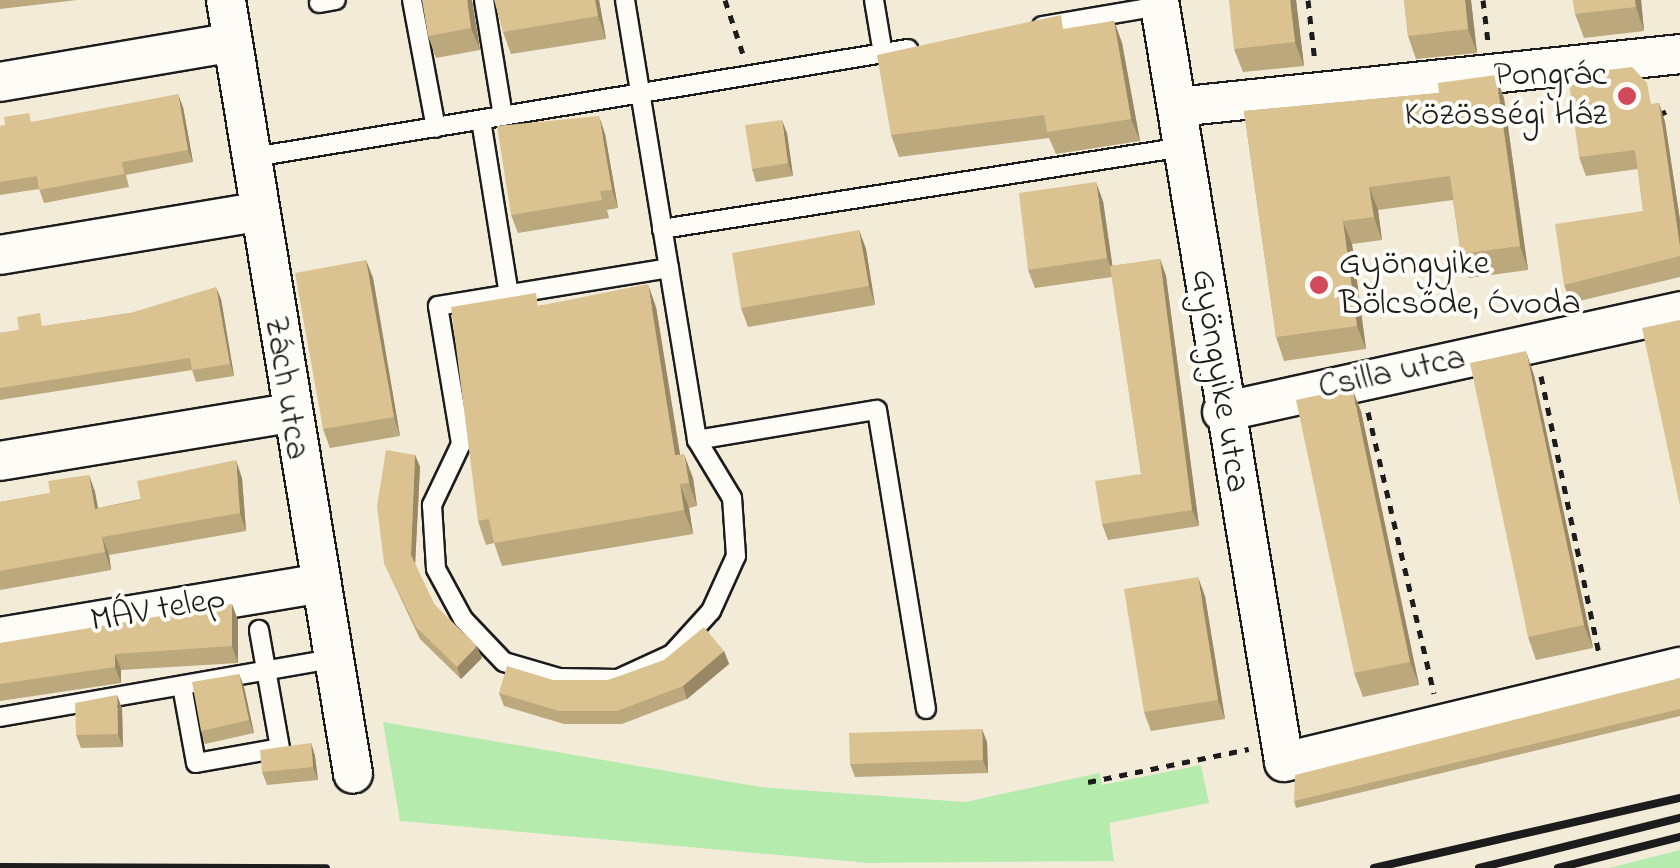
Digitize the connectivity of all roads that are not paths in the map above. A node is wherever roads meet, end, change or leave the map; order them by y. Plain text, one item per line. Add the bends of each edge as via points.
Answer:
1 (226, 0) edge
2 (412, 0) edge
3 (484, 0) edge
4 (625, 0) edge
5 (874, 0) edge
6 (1160, 3) edge
7 (1021, 30) edge
8 (229, 43) junction
9 (923, 47) edge
10 (884, 54) junction
11 (1680, 54) edge
12 (0, 82) edge
13 (640, 94) junction
14 (1177, 108) junction
15 (503, 116) junction
16 (481, 120) junction
17 (436, 128) junction
18 (1182, 147) junction
19 (248, 158) junction
20 (256, 212) junction
21 (662, 229) junction
22 (0, 255) edge
23 (669, 268) junction
24 (509, 294) junction
25 (1680, 310) edge
26 (1222, 412) junction
27 (289, 413) junction
28 (697, 440) junction
29 (0, 462) edge
30 (316, 584) junction
31 (259, 630) dead end
32 (0, 637) edge
33 (331, 659) junction
34 (1680, 667) edge
35 (266, 670) junction
36 (182, 686) junction
37 (926, 709) dead end
38 (0, 717) edge
39 (352, 774) dead end

1 - 8 street, Zách utca
2 - 17 lane
3 - 15 lane
4 - 13 lane
5 - 10 lane
6 - 7 lane
6 - 14 street, Gyöngyike utca
8 - 12 street
8 - 19 street, Zách utca
9 - 10 lane
10 - 13 lane
11 - 14 street
13 - 15 lane
13 - 21 lane
14 - 18 street, Gyöngyike utca
15 - 16 lane
16 - 17 lane
16 - 24 lane
17 - 19 lane
18 - 21 lane
18 - 26 street, Gyöngyike utca
19 - 20 street, Zách utca
20 - 22 street
20 - 27 street, Zách utca
21 - 23 lane
23 - 24 lane
23 - 28 lane
24 - 28 lane via 438,306 461,444 432,505 436,569 463,620 504,662 560,678 618,679 672,654 711,611 736,556 732,498
25 - 26 street, Csilla utca
26 - 34 street, Gyöngyike utca via 1271,754
27 - 29 street
27 - 30 street, Zách utca
28 - 37 lane via 877,410
30 - 32 street, MÁV telep
30 - 33 street, Zách utca
31 - 35 lane
33 - 35 lane
33 - 39 street, Zách utca
35 - 36 lane
35 - 36 lane via 280,748 196,763
36 - 38 lane

